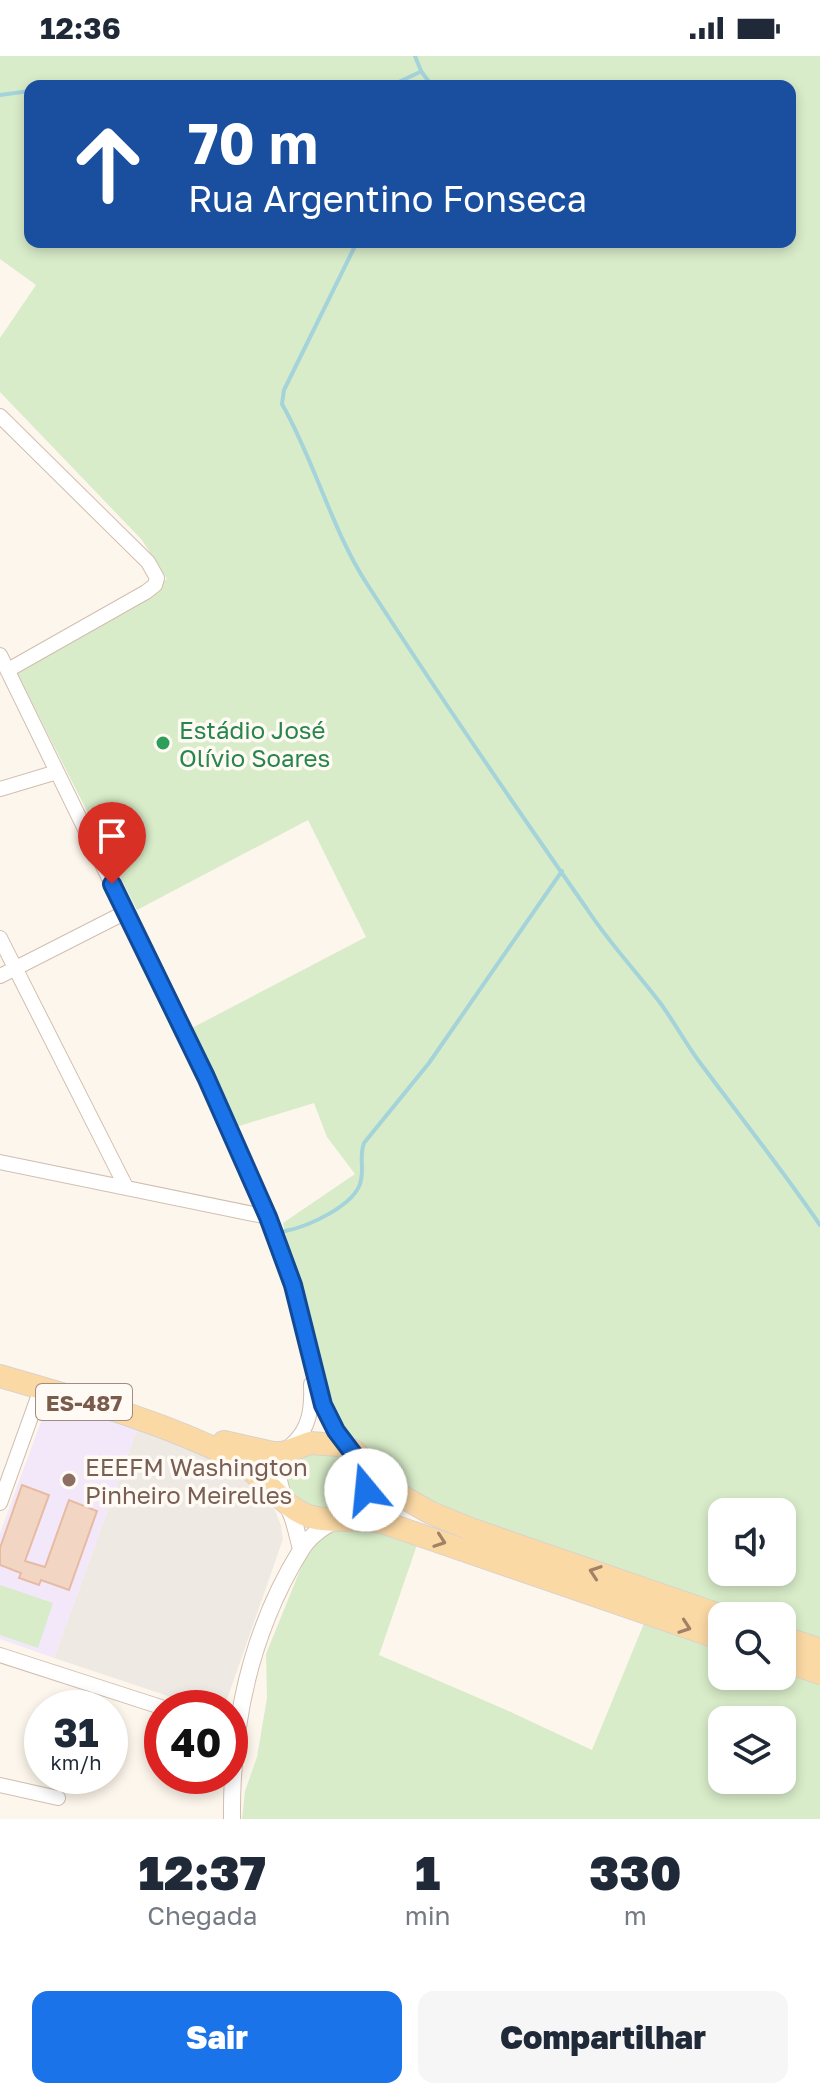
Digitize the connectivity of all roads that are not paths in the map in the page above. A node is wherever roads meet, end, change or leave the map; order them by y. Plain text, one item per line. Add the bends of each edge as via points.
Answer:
1 (0, 416) edge
2 (0, 655) edge
3 (8, 670) junction
4 (57, 772) junction
5 (0, 789) edge
6 (126, 912) junction
7 (0, 938) edge
8 (14, 969) junction
9 (0, 976) edge
10 (0, 1162) edge
11 (126, 1187) junction
12 (268, 1217) junction
13 (311, 1364) junction
14 (0, 1376) edge
15 (41, 1389) junction
16 (169, 1428) junction
17 (354, 1451) junction
18 (283, 1453) junction
19 (283, 1498) junction
20 (0, 1503) edge
21 (336, 1518) junction
22 (301, 1549) junction
23 (708, 1611) edge
24 (708, 1634) edge
25 (796, 1642) edge
26 (820, 1650) edge
27 (0, 1655) edge
28 (796, 1665) edge
29 (820, 1673) edge
30 (245, 1690) edge
31 (144, 1702) edge
32 (0, 1785) edge
33 (232, 1794) edge
34 (58, 1798) dead end
35 (232, 1819) edge

1 - 3 street via 148,562 157,578 146,592
2 - 3 street
3 - 4 street
4 - 5 street
4 - 6 street
6 - 8 street
6 - 12 street
7 - 8 street
8 - 9 street
8 - 11 street
10 - 11 street
11 - 12 street
12 - 13 street via 293,1285
13 - 17 street via 328,1419
13 - 18 street via 307,1424
14 - 15 main road, ES-487
15 - 16 main road, ES-487
15 - 20 street
16 - 18 main road, ES-487
16 - 19 main road, ES-487 via 242,1462
17 - 18 main road, ES-487 via 320,1442
17 - 21 street via 368,1484 358,1506
23 -> 17 main road via 431,1513 396,1493
18 - 19 street via 277,1475
19 - 21 main road, ES-487 via 303,1514
19 - 22 street
21 - 22 street
21 -> 24 main road, ES-487 via 382,1522
22 - 30 street via 258,1644
25 - 26 main road
27 - 31 street
28 - 29 main road
32 - 34 street
33 - 35 street

